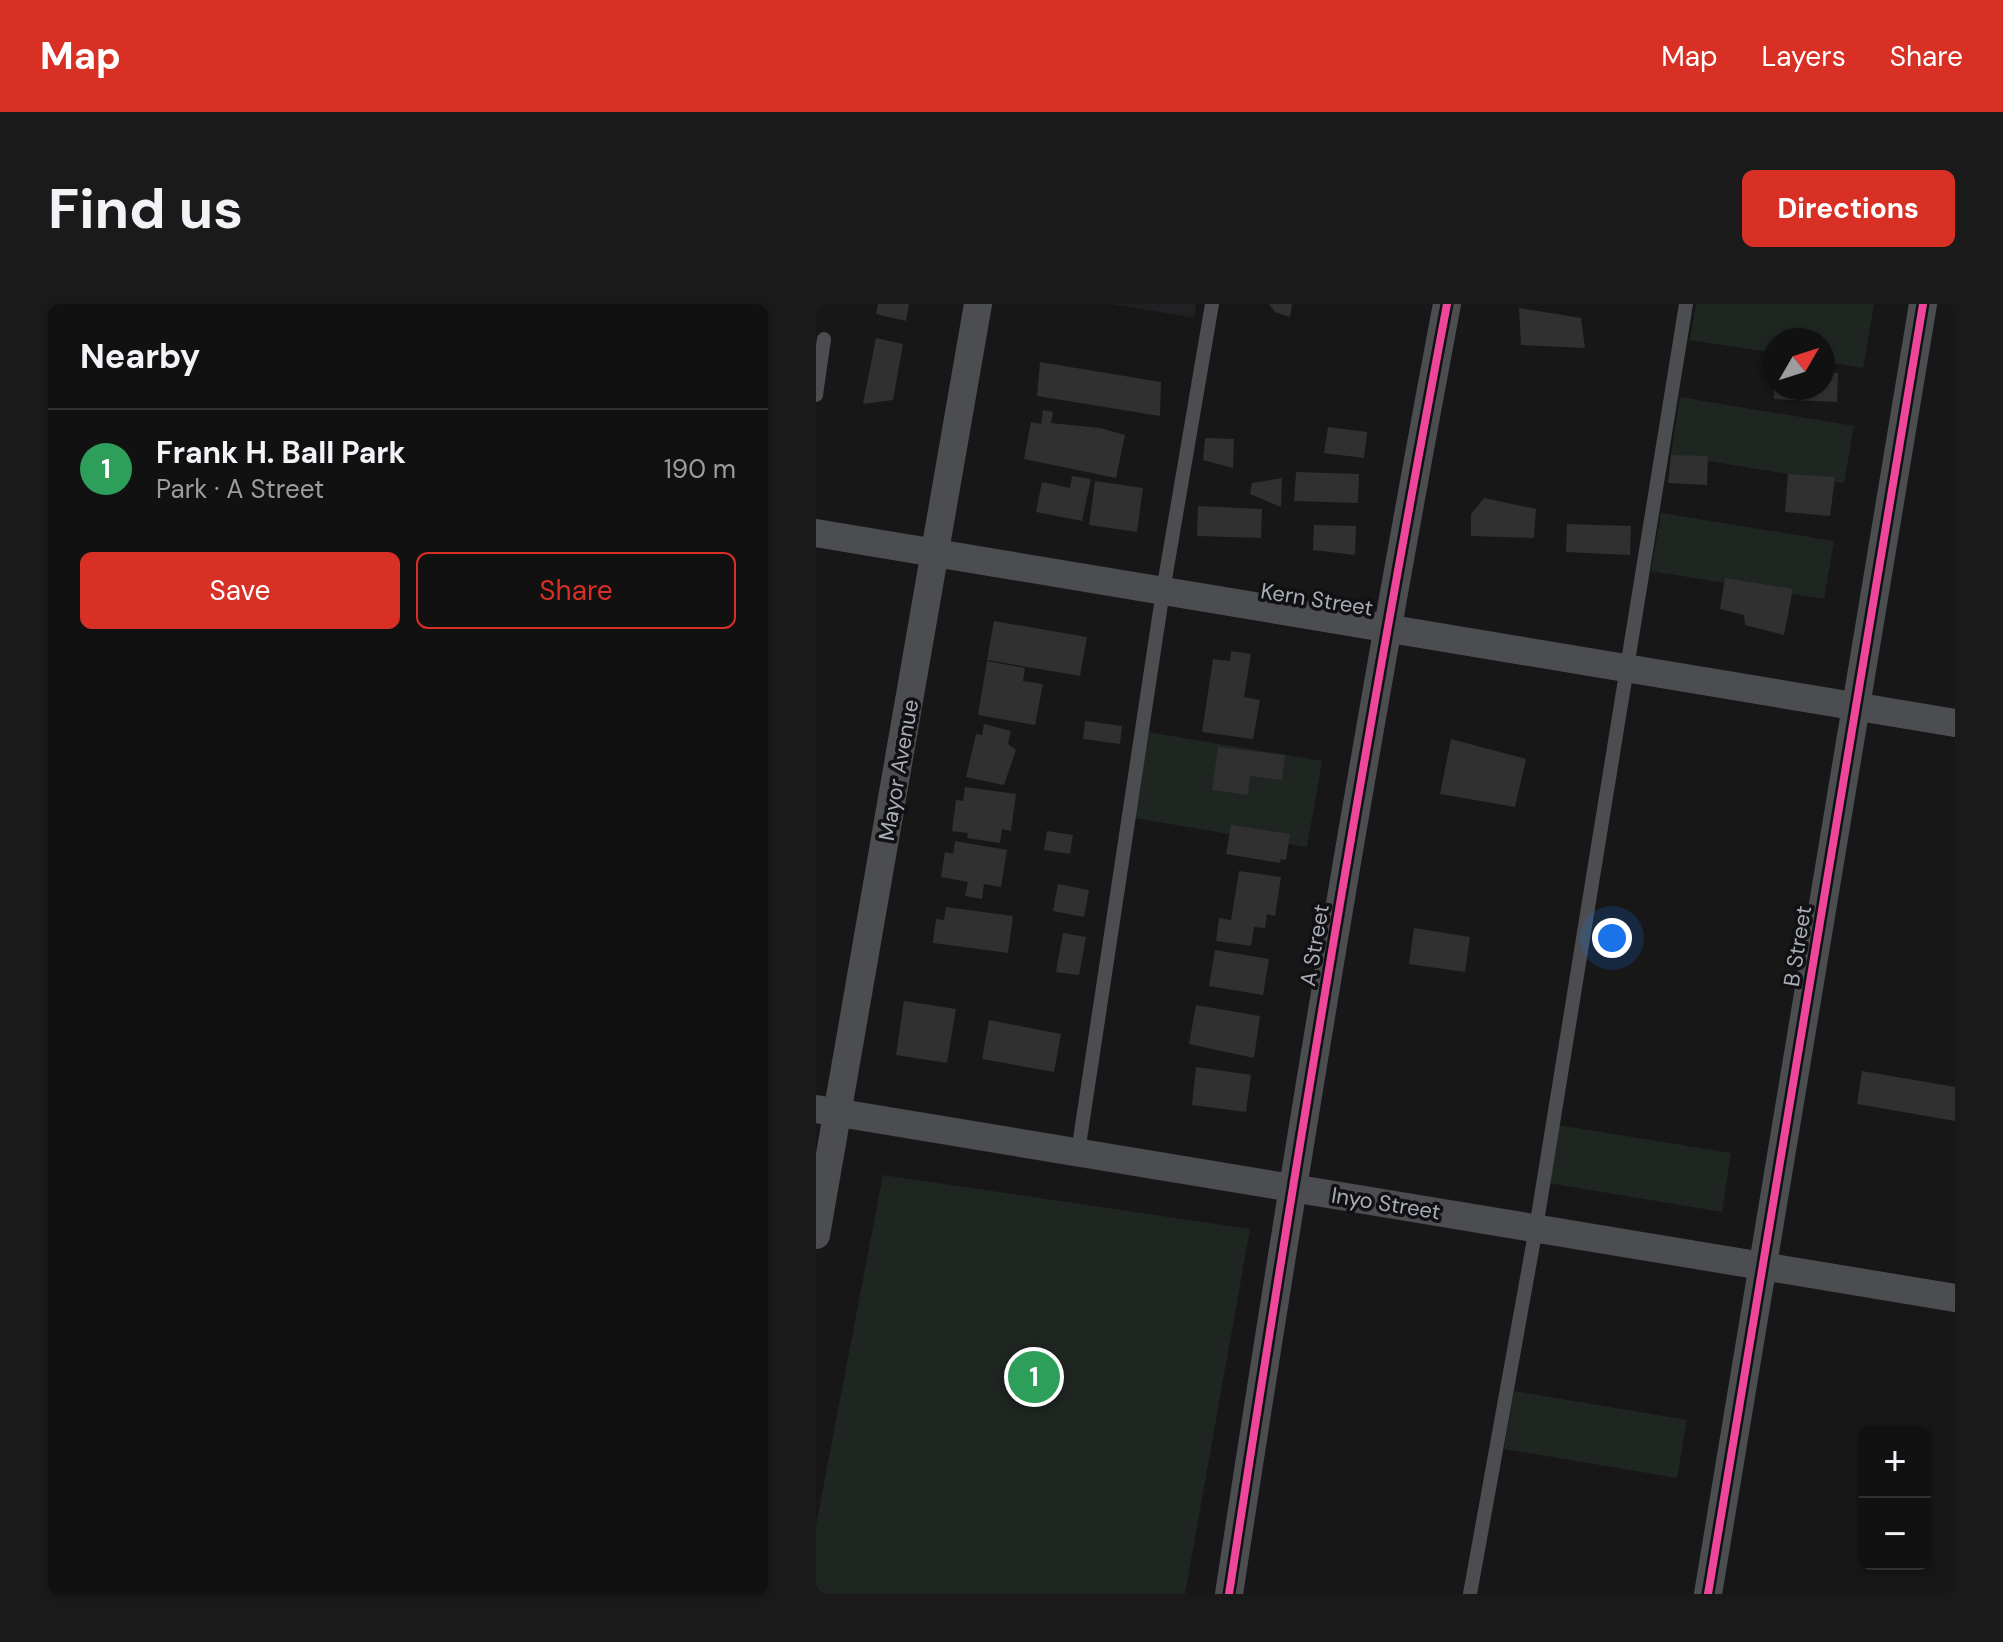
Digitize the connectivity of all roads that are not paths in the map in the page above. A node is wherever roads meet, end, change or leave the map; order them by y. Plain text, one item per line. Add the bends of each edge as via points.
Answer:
1 (978, 304) edge
2 (1212, 304) edge
3 (1447, 304) edge
4 (1686, 304) edge
5 (1923, 304) edge
6 (824, 339) dead end
7 (816, 395) edge
8 (816, 533) edge
9 (937, 553) junction
10 (1163, 591) junction
11 (1386, 628) junction
12 (1628, 669) junction
13 (1855, 707) junction
14 (1955, 723) edge
15 (826, 1110) edge
16 (1078, 1152) junction
17 (1292, 1188) junction
18 (1536, 1228) junction
19 (816, 1235) edge
20 (1762, 1266) junction
21 (1955, 1298) edge
22 (1229, 1594) edge
23 (1470, 1594) edge
24 (1708, 1594) edge

1 - 9 street, Mayor Avenue
2 - 10 lane
3 - 11 street, A Street
4 - 12 lane
5 - 13 street, B Street
6 - 7 lane
8 - 9 street, Kern Street
9 - 10 street, Kern Street
9 - 15 street, Mayor Avenue
10 - 11 street, Kern Street
10 - 16 lane
11 - 12 street, Kern Street
11 - 17 street, A Street
12 - 13 street, Kern Street
12 - 18 lane
13 - 14 street, Kern Street
13 - 20 street, B Street
15 - 16 street, Inyo Street
15 - 19 street, Mayor Avenue
16 - 17 street, Inyo Street
17 - 18 street, Inyo Street
17 - 22 street, A Street
18 - 20 street, Inyo Street
18 - 23 lane
20 - 21 street, Inyo Street
20 - 24 street, B Street

